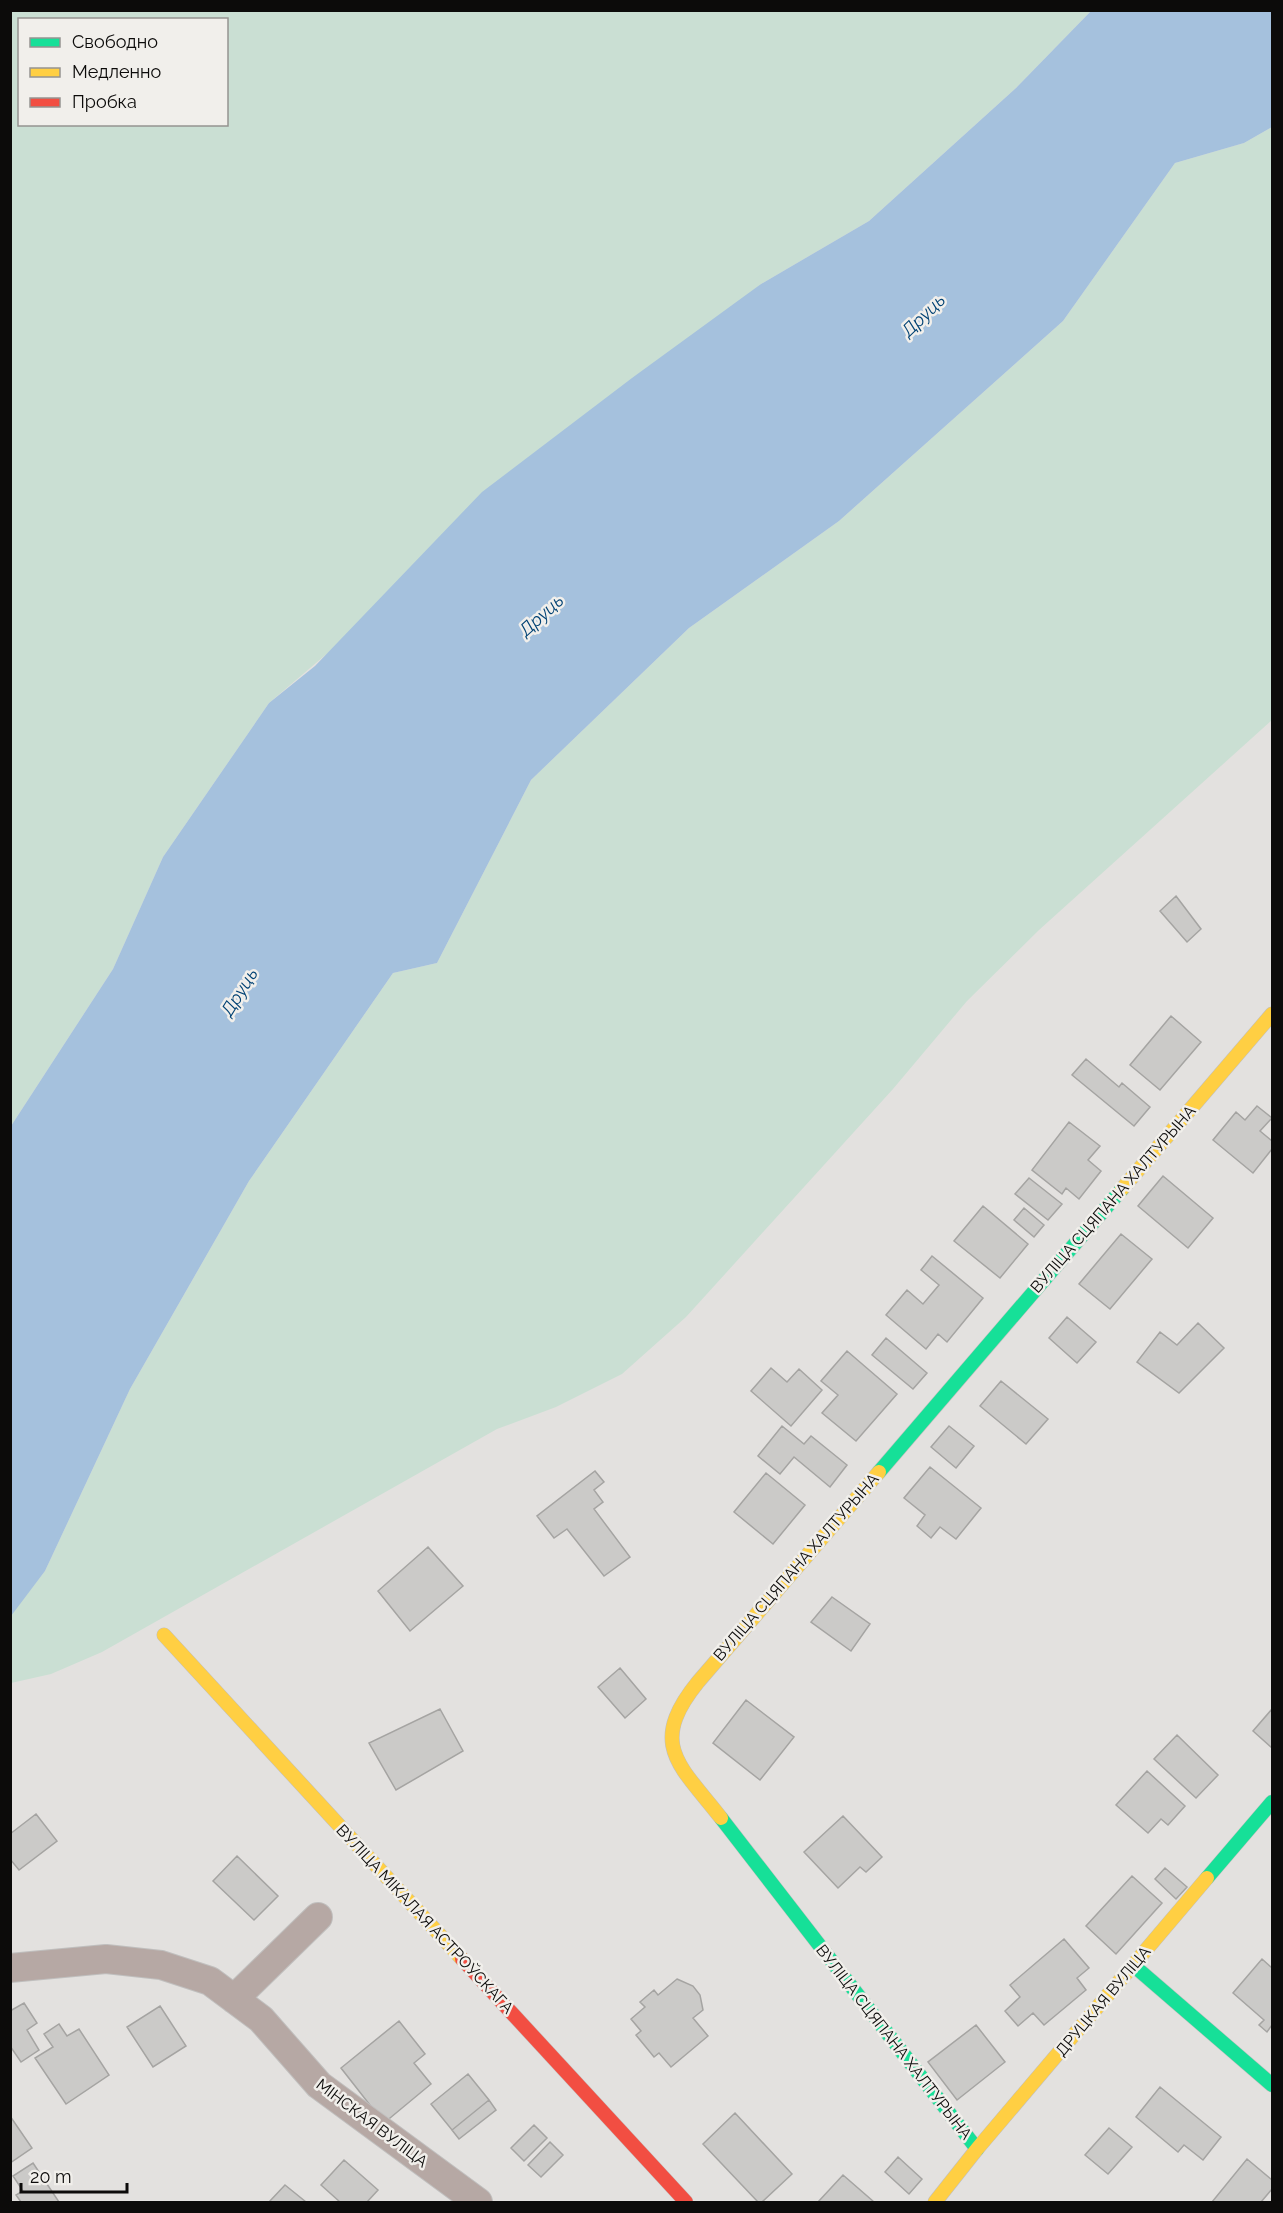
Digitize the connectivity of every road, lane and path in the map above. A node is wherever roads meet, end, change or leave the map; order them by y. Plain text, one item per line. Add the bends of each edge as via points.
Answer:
1 (1272, 1014) edge
2 (164, 1635) dead end
3 (1272, 1802) edge
4 (318, 1917) dead end
5 (1133, 1965) junction
6 (10, 1968) edge
7 (234, 1999) junction
8 (1272, 2085) edge
9 (977, 2150) junction
10 (478, 2202) edge
11 (686, 2202) edge
12 (935, 2202) edge

1 - 9 street, ВУЛІЦА СЦЯПАНА ХАЛТУРЫНА via 698,1682 680,1705 673,1723 670,1739 677,1762
2 - 11 street, ВУЛІЦА МІКАЛАЯ АСТРОЎСКАГА
3 - 5 street, ДРУЦКАЯ ВУЛІЦА
4 - 7 street
5 - 8 street
5 - 9 street, ДРУЦКАЯ ВУЛІЦА
6 - 7 street, МІНСКАЯ ВУЛІЦА via 106,1959 160,1965 210,1981
7 - 10 street, МІНСКАЯ ВУЛІЦА via 261,2019 319,2085
9 - 12 street, ДРУЦКАЯ ВУЛІЦА

